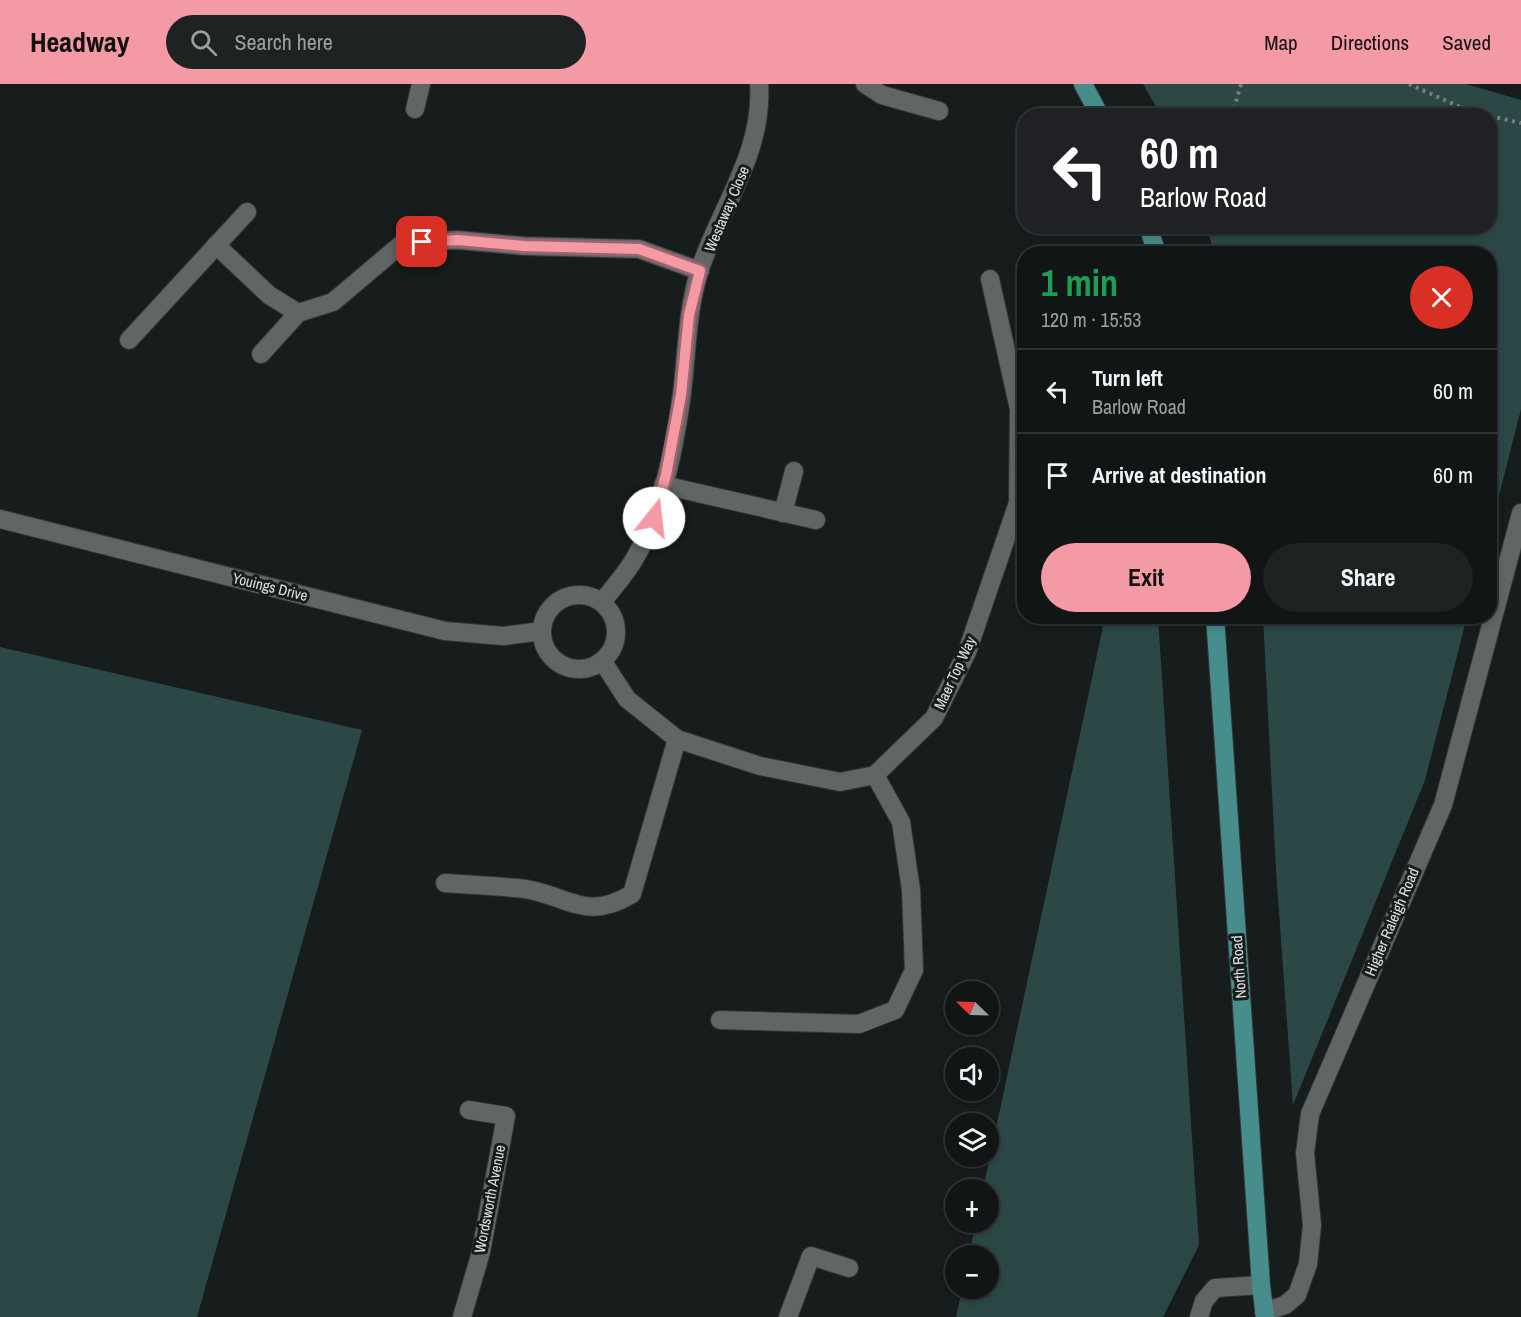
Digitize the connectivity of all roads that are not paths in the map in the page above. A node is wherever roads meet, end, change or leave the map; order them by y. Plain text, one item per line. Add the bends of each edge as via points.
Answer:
1 (421, 84) edge
2 (759, 84) edge
3 (865, 84) edge
4 (1083, 84) edge
5 (1096, 108) edge
6 (415, 109) dead end
7 (939, 111) dead end
8 (247, 212) dead end
9 (216, 244) junction
10 (700, 271) junction
11 (990, 279) dead end
12 (298, 313) junction
13 (129, 340) dead end
14 (261, 354) dead end
15 (1017, 400) edge
16 (794, 471) dead end
17 (663, 485) junction
18 (1017, 506) edge
19 (783, 513) junction
20 (1521, 513) edge
21 (0, 519) edge
22 (816, 520) dead end
23 (602, 602) junction
24 (1497, 603) edge
25 (1216, 624) edge
26 (1491, 624) edge
27 (542, 631) junction
28 (603, 662) junction
29 (677, 739) junction
30 (874, 775) junction
31 (445, 883) dead end
32 (720, 1020) dead end
33 (469, 1110) dead end
34 (849, 1268) dead end
35 (1260, 1285) junction
36 (1265, 1314) edge
37 (462, 1317) edge
38 (788, 1317) edge
39 (1199, 1317) edge

1 - 6 street
2 - 10 street, Westaway Close via 760,104 749,157
3 - 7 street via 882,95
4 - 5 main road
8 - 9 street
9 - 12 street via 269,295
9 - 13 street
10 - 12 street via 639,249 458,240 404,242 333,302
10 - 17 street, Westaway Close via 689,315 681,395
11 - 15 street, Maer Top Way
12 - 14 street
16 - 19 street
17 - 19 street
17 - 23 street, Westaway Close via 654,518 635,558
18 - 30 street, Maer Top Way via 967,652 934,718
19 - 22 street
20 - 24 street, Higher Raleigh Road
21 - 27 street, Youings Drive via 445,631 503,636
23 - 27 street via 587,595 563,598 544,617
23 - 28 street via 614,619 616,636 612,651
25 - 35 main road, North Road
26 - 36 street, Higher Raleigh Road via 1443,805 1310,1114 1305,1154 1312,1225 1308,1264 1297,1295
27 - 28 street via 546,649 562,665 575,669
28 - 29 street via 627,699
29 - 30 street via 760,765 840,782
29 - 31 street via 632,894 613,906 587,908 527,890
30 - 32 street via 901,822 911,890 914,970 895,1010 860,1024
33 - 37 street, Wordsworth Avenue via 506,1116 481,1252
34 - 38 street via 811,1256
35 - 36 main road, North Road
35 - 39 street via 1215,1288 1204,1301

